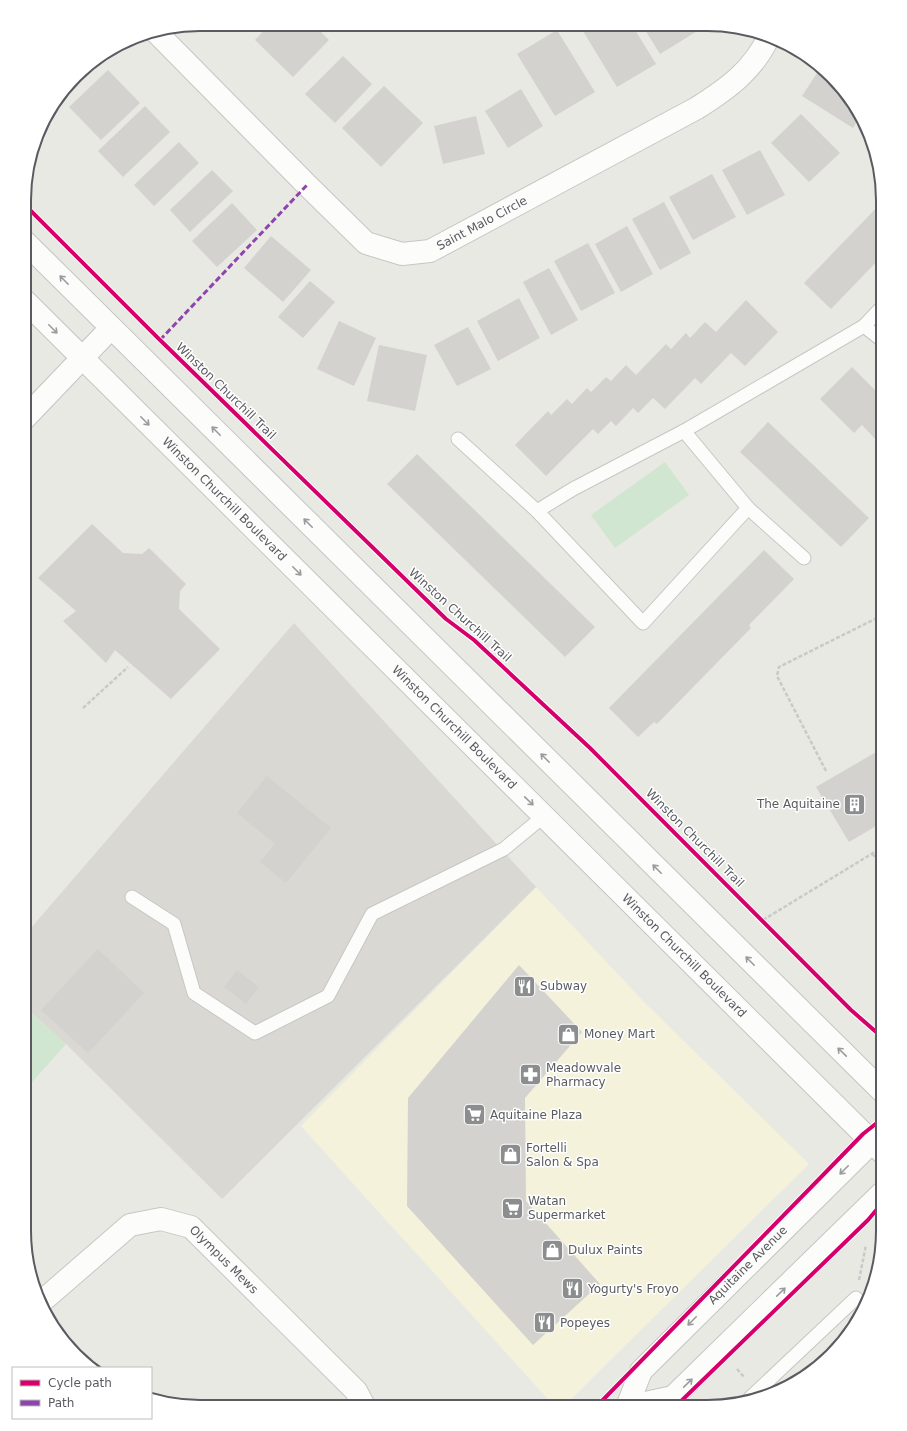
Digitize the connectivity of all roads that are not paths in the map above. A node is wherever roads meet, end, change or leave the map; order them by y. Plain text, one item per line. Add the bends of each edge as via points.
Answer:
1 (160, 36) edge
2 (766, 42) edge
3 (31, 248) edge
4 (31, 307) edge
5 (876, 313) edge
6 (864, 326) junction
7 (111, 328) junction
8 (876, 335) edge
9 (82, 358) junction
10 (31, 412) edge
11 (684, 431) junction
12 (458, 440) dead end
13 (748, 508) junction
14 (537, 511) junction
15 (804, 558) dead end
16 (544, 816) junction
17 (132, 897) dead end
18 (876, 1085) edge
19 (876, 1140) edge
20 (876, 1146) edge
21 (876, 1199) edge
22 (856, 1298) road end
23 (45, 1299) edge
24 (756, 1393) edge
25 (361, 1400) edge
26 (630, 1400) edge
27 (660, 1400) edge

1 - 2 main road, Saint Malo Circle via 366,243 402,254 430,250 696,108 729,87 762,52
7 -> 3 main road
4 -> 9 main road, Winston Churchill Boulevard
5 - 6 lane
6 - 8 lane
6 - 11 lane
7 - 9 main road
18 -> 7 main road
9 - 10 main road
9 -> 16 main road, Winston Churchill Boulevard
11 - 13 lane
11 - 14 lane via 573,489
12 - 14 lane
13 - 14 lane via 643,623
13 - 15 lane
16 - 17 lane via 504,849 372,914 328,996 255,1033 194,993 174,924
16 - 19 main road, Winston Churchill Boulevard
20 -> 26 main road, Aquitaine Avenue via 641,1371
27 -> 21 main road, Aquitaine Avenue via 674,1397
22 - 24 lane
23 - 25 main road, Olympus Mews via 130,1225 161,1219 191,1228 356,1391

